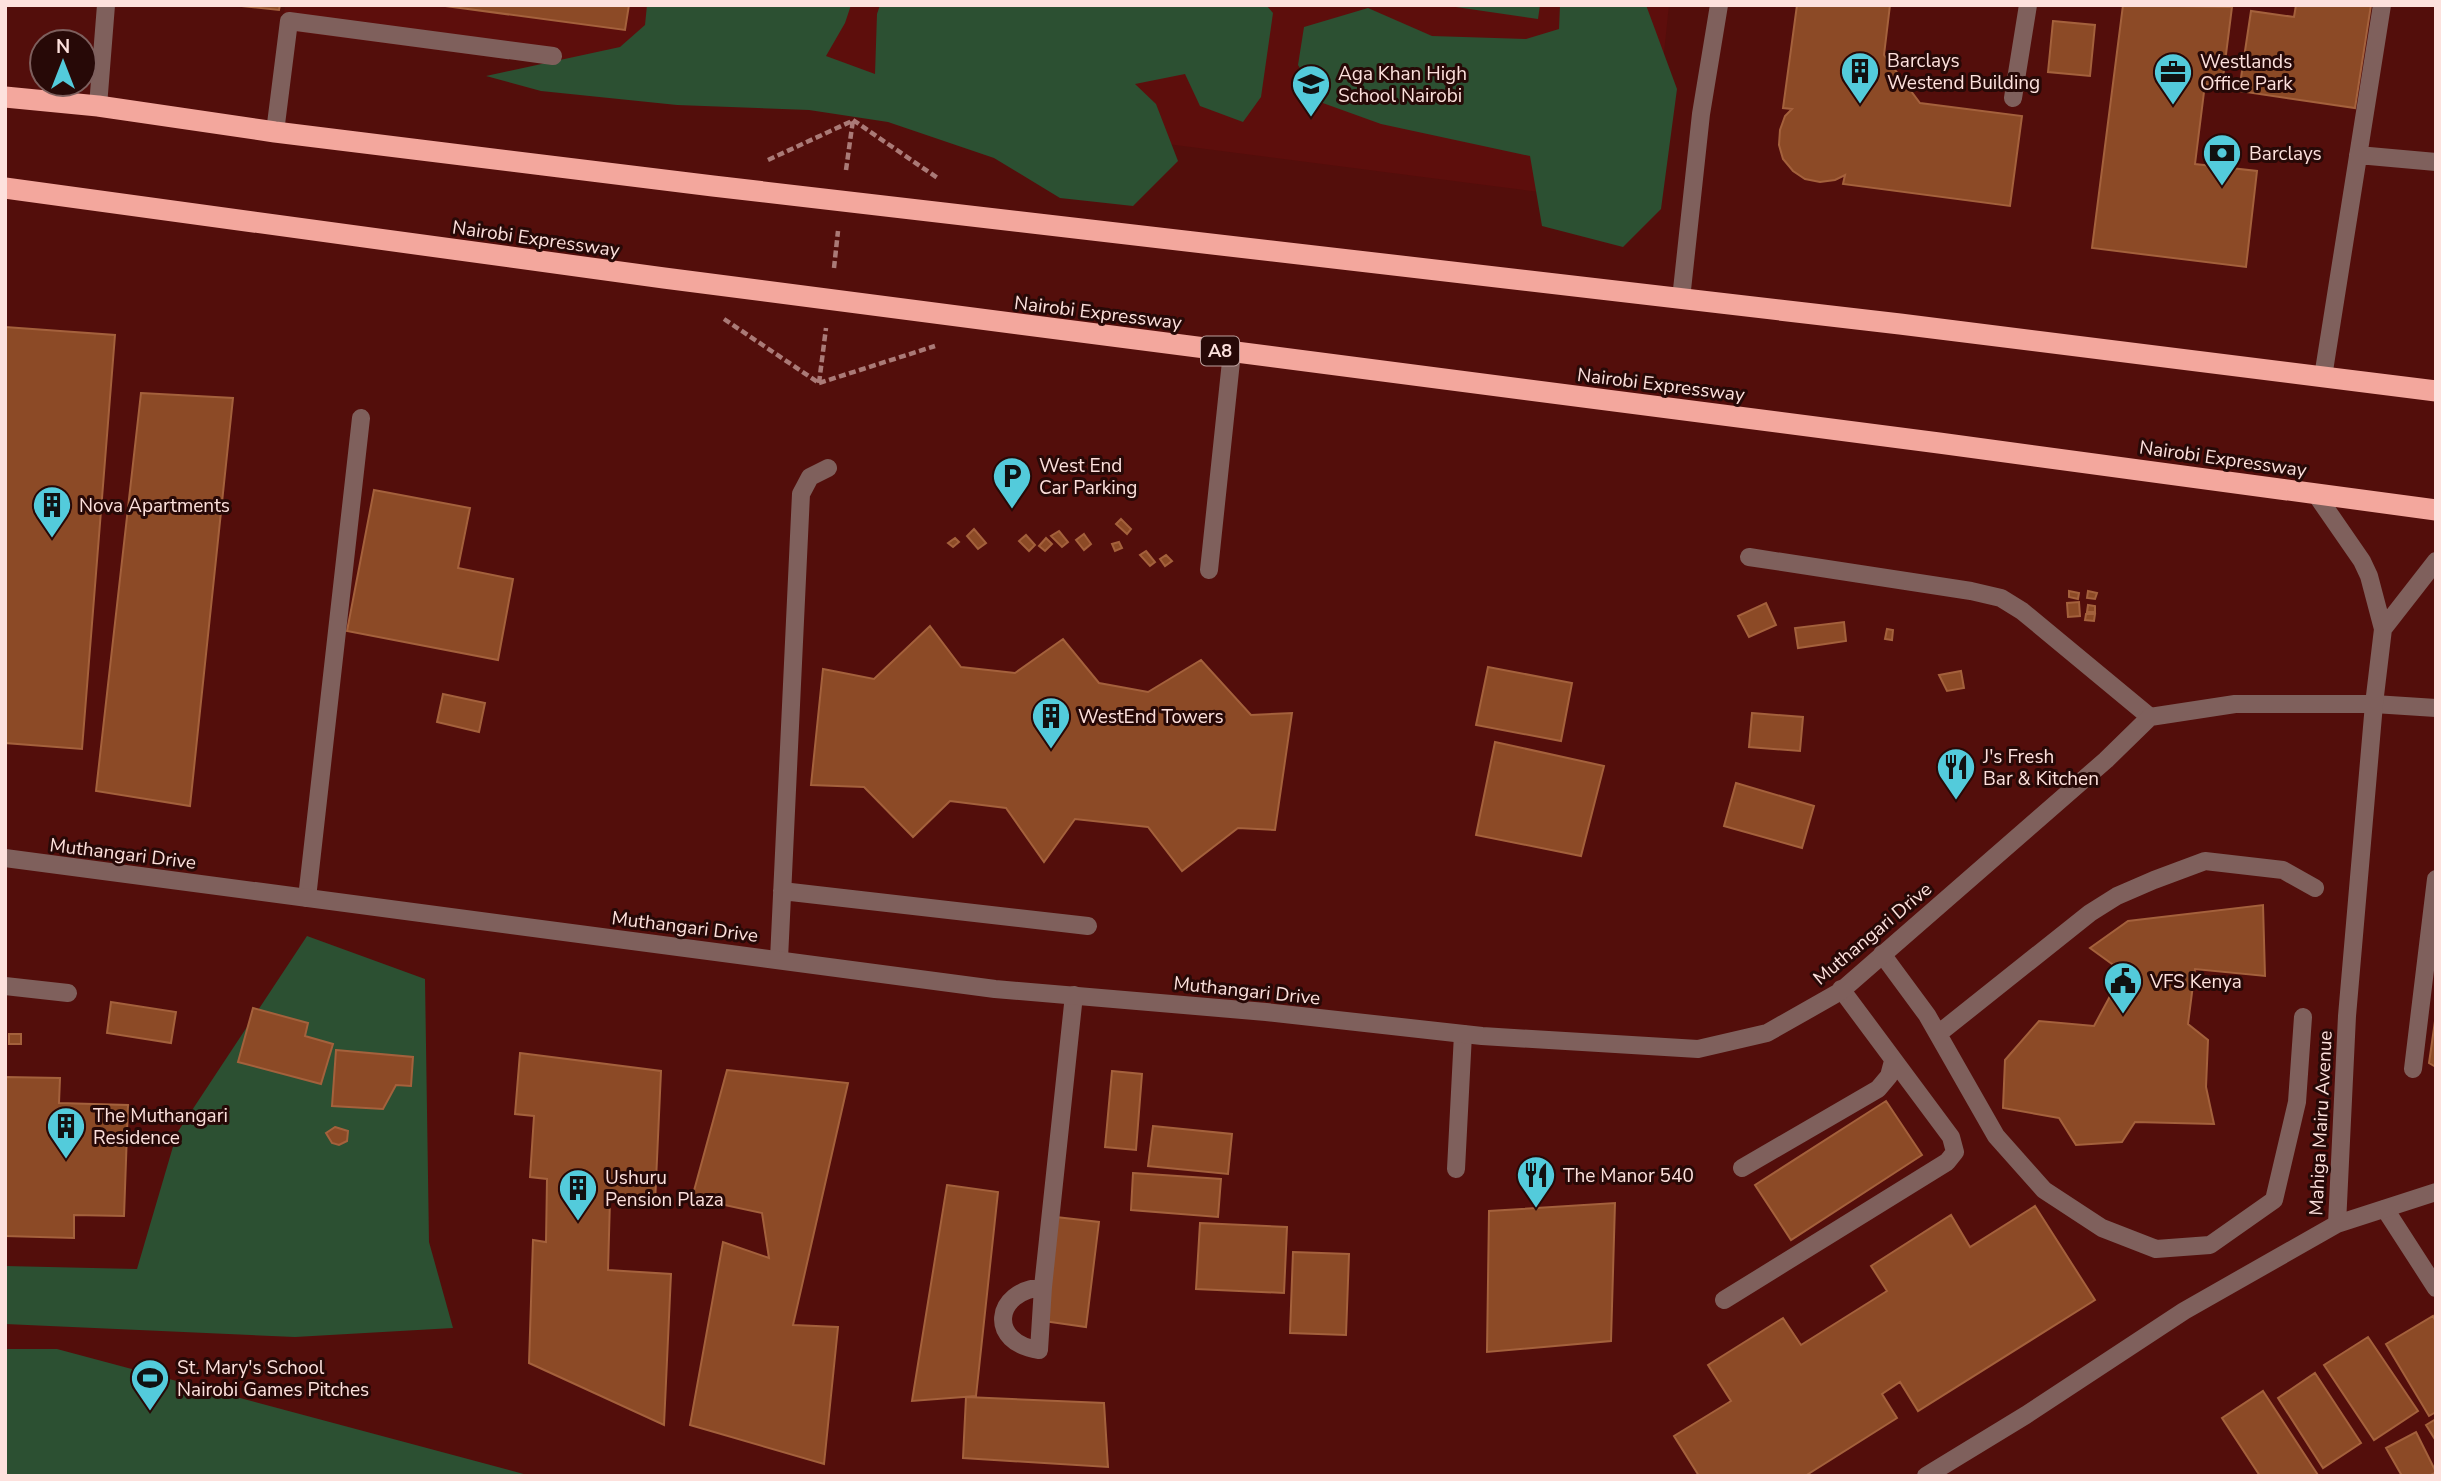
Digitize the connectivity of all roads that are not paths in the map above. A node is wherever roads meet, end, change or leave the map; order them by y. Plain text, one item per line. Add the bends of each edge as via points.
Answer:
1 (106, 5) edge
2 (1719, 5) edge
3 (2028, 5) edge
4 (2382, 5) edge
5 (553, 56) dead end
6 (5, 97) edge
7 (2013, 98) dead end
8 (98, 106) junction
9 (275, 132) junction
10 (2358, 155) junction
11 (2436, 162) edge
12 (5, 188) edge
13 (1681, 299) junction
14 (1232, 352) junction
15 (2323, 377) junction
16 (2436, 391) edge
17 (360, 418) dead end
18 (828, 468) dead end
19 (2315, 493) junction
20 (2436, 510) edge
21 (1749, 557) dead end
22 (2436, 561) edge
23 (1209, 570) dead end
24 (2383, 629) junction
25 (2374, 705) junction
26 (2436, 708) edge
27 (2150, 717) junction
28 (5, 858) edge
29 (2436, 879) edge
30 (2315, 888) dead end
31 (782, 891) junction
32 (307, 898) junction
33 (1088, 926) dead end
34 (1882, 954) junction
35 (779, 959) junction
36 (5, 986) edge
37 (1841, 989) junction
38 (68, 993) dead end
39 (1074, 995) junction
40 (2303, 1017) dead end
41 (1463, 1034) junction
42 (1938, 1034) junction
43 (1893, 1061) junction
44 (2413, 1069) dead end
45 (1742, 1168) dead end
46 (1456, 1169) dead end
47 (2436, 1192) edge
48 (2385, 1209) junction
49 (2337, 1224) junction
50 (1043, 1287) dead end
51 (2436, 1288) edge
52 (1724, 1300) dead end
53 (1926, 1476) edge

1 - 8 street
2 - 13 street via 1701,114
3 - 7 street
4 - 10 street
5 - 9 street via 289,21
6 - 8 highway
8 - 9 highway
9 - 13 highway
10 - 11 street
10 - 15 street
12 - 14 highway, Nairobi Expressway / A8
13 - 15 highway
14 - 19 highway, Nairobi Expressway / A8
14 - 23 street
15 - 16 highway
17 - 32 street
18 - 31 street via 810,477 801,494
19 - 20 highway, Nairobi Expressway / A8
19 - 24 street via 2362,561
21 - 27 street via 2001,598
22 - 24 street
24 - 25 street, Mahiga Mairu Avenue
25 - 26 street
25 - 27 street via 2235,704
25 - 49 street, Mahiga Mairu Avenue via 2347,1016
27 - 34 street, Muthangari Drive
28 - 32 street, Muthangari Drive
29 - 44 street
30 - 42 street via 2283,870 2205,861 2154,880 2090,913
31 - 33 street
31 - 35 street
32 - 35 street, Muthangari Drive
34 - 37 street, Muthangari Drive
34 - 42 street
35 - 39 street, Muthangari Drive via 995,989
36 - 38 street
37 - 41 street, Muthangari Drive via 1767,1033 1698,1049
37 - 43 street
39 - 41 street, Muthangari Drive
39 - 50 street
40 - 42 street via 2297,1102 2274,1200 2210,1245 2155,1249 2102,1227 2043,1190 1996,1136
41 - 46 street
43 - 45 street via 1889,1076 1878,1089
43 - 52 street via 1951,1137 1955,1152 1947,1162
47 - 48 street
48 - 49 street
48 - 51 street
49 - 53 street, Mahiga Mairu Avenue via 2184,1311

